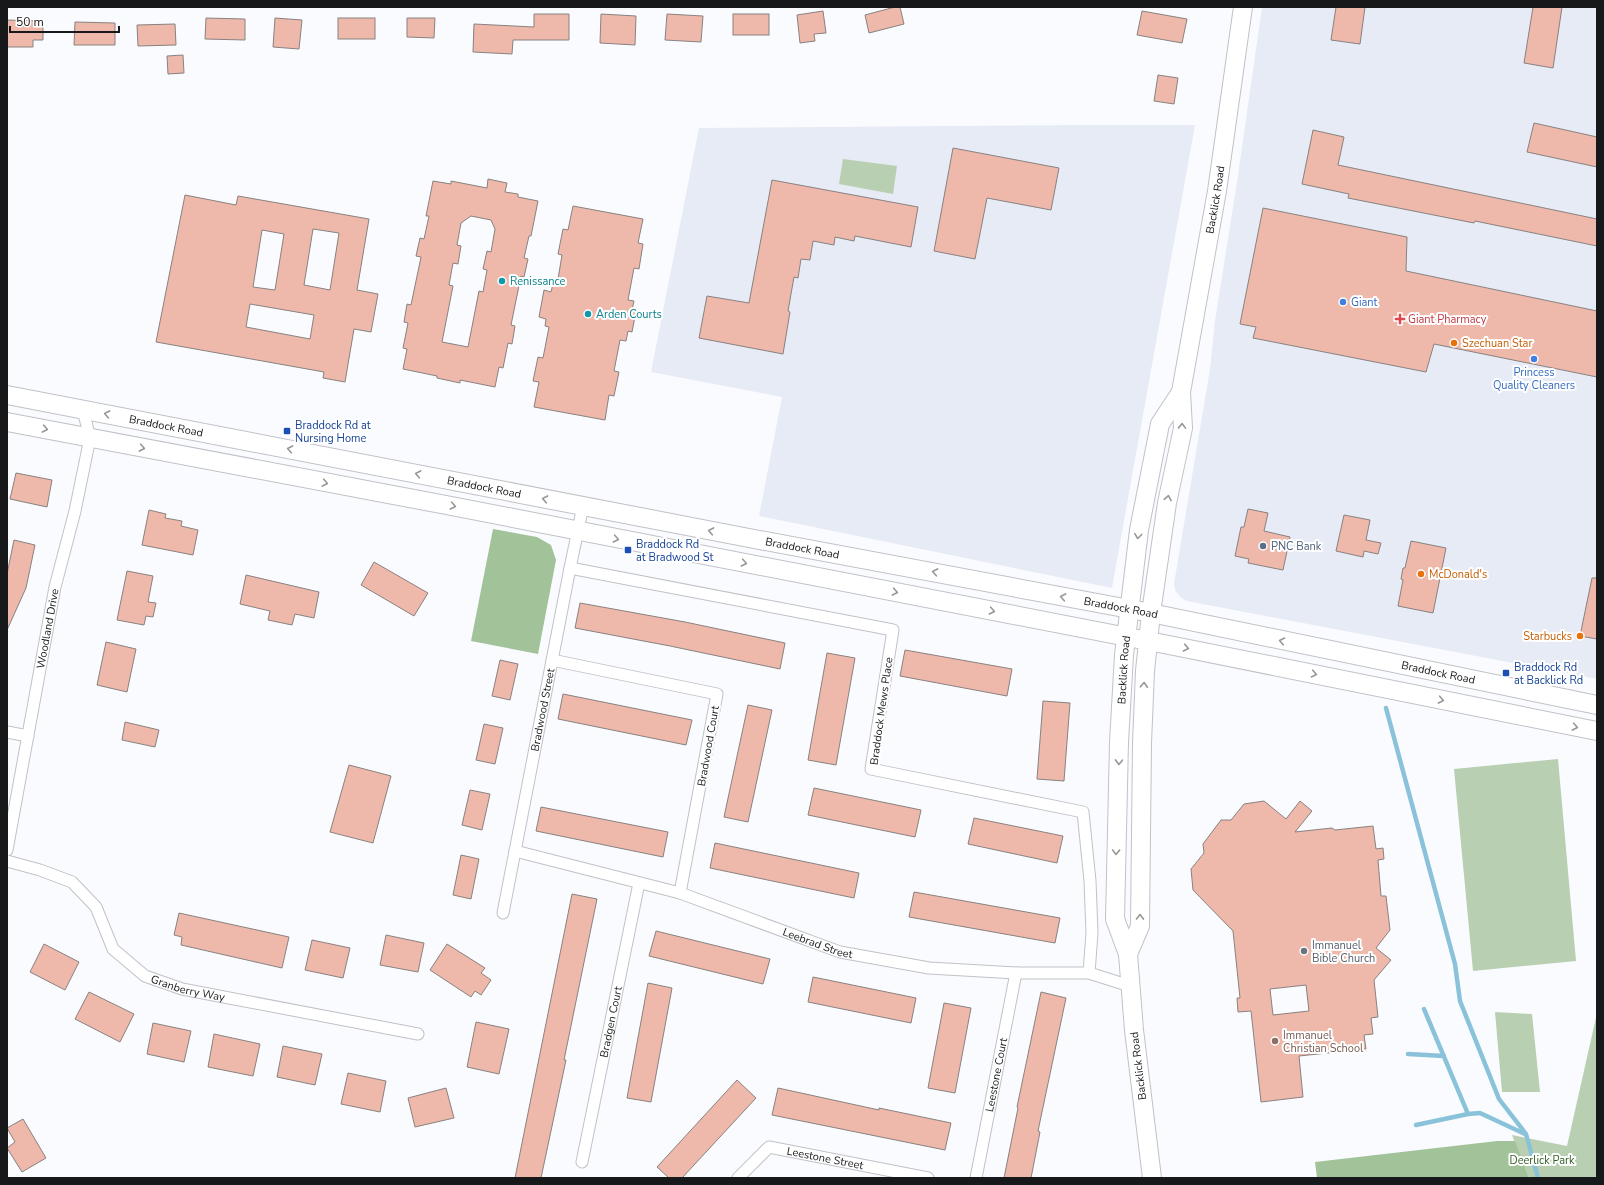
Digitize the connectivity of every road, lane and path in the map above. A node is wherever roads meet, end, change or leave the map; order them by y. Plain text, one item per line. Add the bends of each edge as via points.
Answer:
1 (1243, 7) edge
2 (1181, 392) junction
3 (7, 395) edge
4 (83, 410) junction
5 (7, 422) edge
6 (90, 438) junction
7 (583, 506) junction
8 (578, 532) junction
9 (570, 568) junction
10 (1129, 609) junction
11 (1151, 613) junction
12 (1126, 637) junction
13 (1148, 641) junction
14 (552, 660) junction
15 (1557, 698) junction
16 (1597, 706) edge
17 (1552, 722) junction
18 (1597, 731) edge
19 (7, 732) edge
20 (28, 736) junction
21 (7, 850) edge
22 (515, 851) junction
23 (7, 861) edge
24 (639, 883) junction
25 (680, 893) junction
26 (503, 913) dead end
27 (1128, 954) junction
28 (1016, 972) junction
29 (1089, 973) junction
30 (1130, 986) junction
31 (418, 1034) dead end
32 (582, 1162) dead end
33 (752, 1165) junction
34 (738, 1178) edge
35 (750, 1178) edge
36 (928, 1178) edge
37 (976, 1178) edge
38 (1152, 1178) edge

1 - 2 main road, Backlick Road via 1217,191
2 -> 10 main road, Backlick Road via 1160,424 1139,530
11 -> 2 main road, Backlick Road via 1167,503 1183,428
3 - 4 main road, Braddock Road
4 - 6 street, Woodland Drive
7 -> 4 main road, Braddock Road
5 -> 6 main road
6 -> 8 main road
6 - 20 street, Woodland Drive via 75,511 55,587
7 - 8 street, Bradwood Street
10 -> 7 main road, Braddock Road
8 - 9 street, Bradwood Street
8 -> 12 main road
9 - 14 street, Bradwood Street
9 - 29 street, Braddock Mews Place via 893,630 871,769 1083,812 1092,933
10 - 11 main road, Braddock Road
10 - 12 main road, Backlick Road
11 - 13 main road, Backlick Road
15 -> 11 main road, Braddock Road
12 - 13 main road
12 -> 27 main road, Backlick Road via 1119,742 1115,918
13 -> 17 main road
27 -> 13 main road, Backlick Road via 1140,926 1142,743
14 - 22 street, Bradwood Street
14 - 25 street, Bradwood Court via 717,694
15 - 16 main road, Braddock Road
15 - 17 main road
17 -> 18 main road
19 - 20 street
20 - 21 street, Woodland Drive
22 - 24 street, Leebrad Street
22 - 26 street, Bradwood Street
23 - 31 street, Granberry Way via 72,882 96,907 113,949 144,976 182,990
24 - 25 street, Leebrad Street
24 - 32 street, Bradgen Court
25 - 28 street, Leebrad Street via 840,952 929,968
27 - 30 main road, Backlick Road
28 - 29 street, Leebrad Street
28 - 37 street, Leestone Court
29 - 30 street, Leebrad Street
30 - 38 main road, Backlick Road
33 - 34 street, Leestone Street
33 - 35 street
33 - 36 street, Leestone Street via 769,1147

